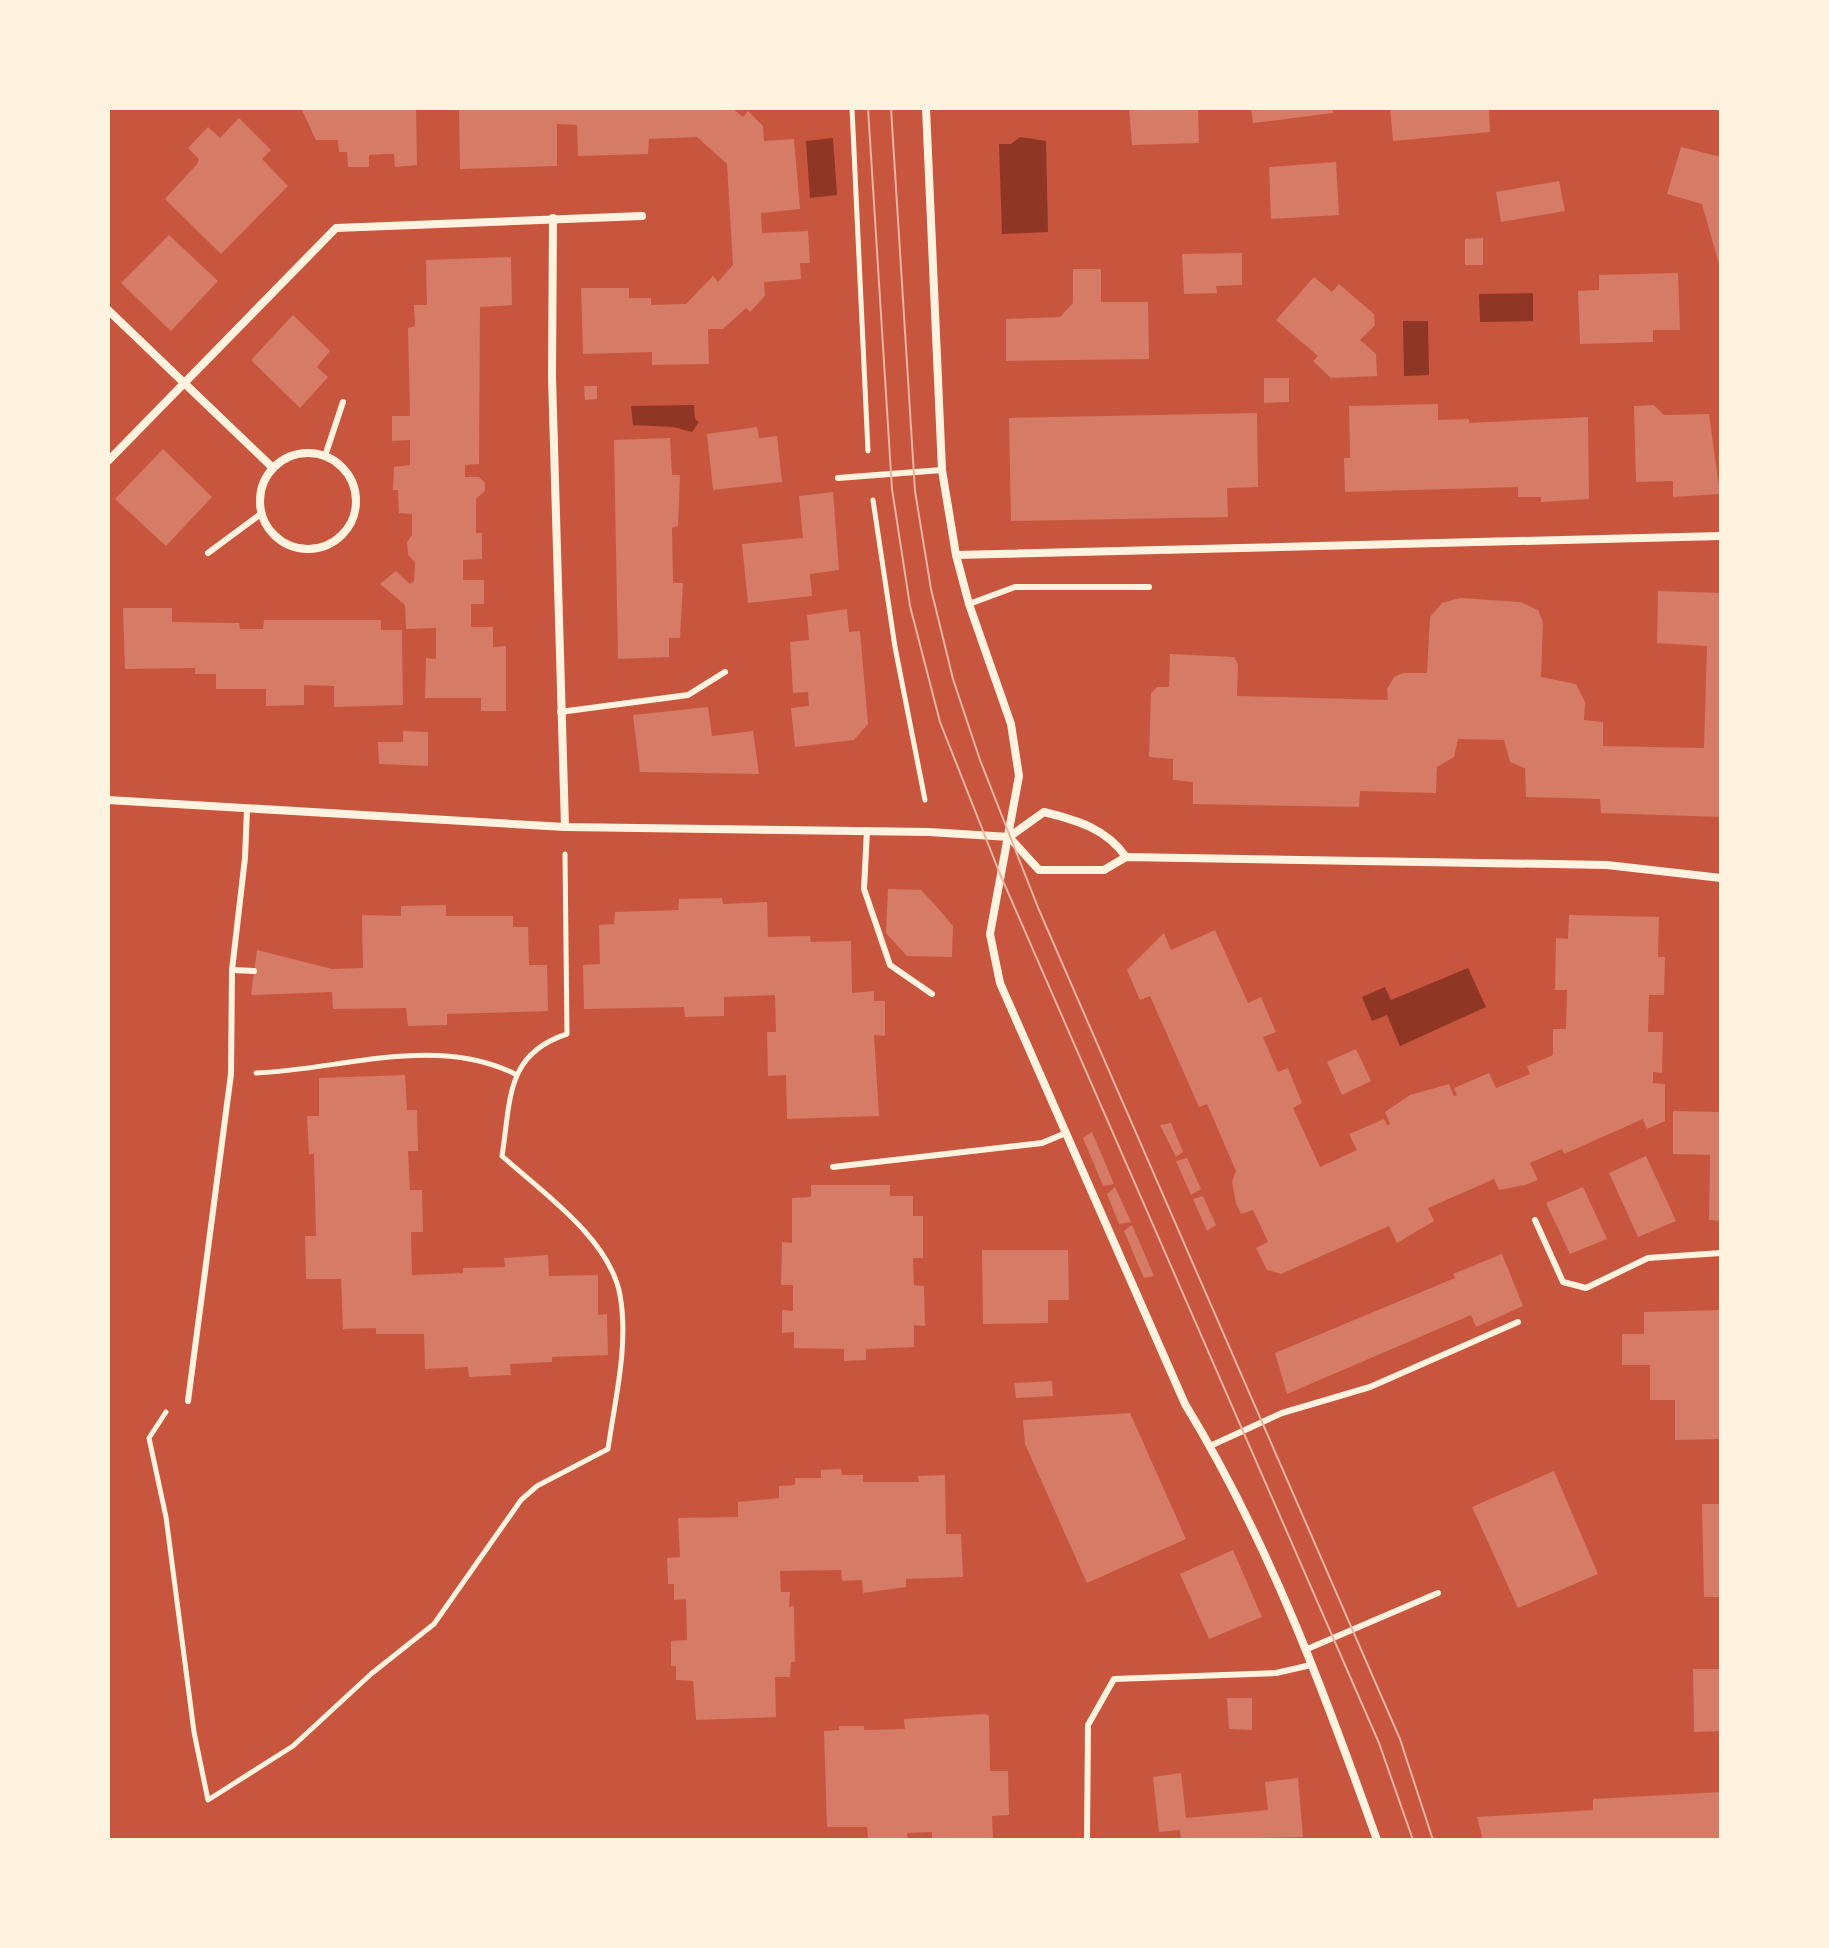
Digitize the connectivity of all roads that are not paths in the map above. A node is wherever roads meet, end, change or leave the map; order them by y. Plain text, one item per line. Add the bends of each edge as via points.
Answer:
1 (926, 108) edge
2 (642, 216) dead end
3 (553, 218) junction
4 (108, 310) edge
5 (184, 383) junction
6 (343, 402) dead end
7 (325, 456) junction
8 (108, 461) edge
9 (273, 468) junction
10 (942, 470) junction
11 (838, 478) dead end
12 (262, 513) junction
13 (1721, 536) edge
14 (208, 553) dead end
15 (956, 555) junction
16 (1149, 587) dead end
17 (969, 604) junction
18 (725, 672) dead end
19 (560, 712) junction
20 (108, 800) edge
21 (247, 809) junction
22 (565, 827) junction
23 (867, 830) junction
24 (1009, 837) junction
25 (1126, 857) junction
26 (1721, 878) edge
27 (232, 970) junction
28 (254, 971) dead end
29 (932, 994) dead end
30 (1066, 1133) junction
31 (833, 1167) dead end
32 (1535, 1220) dead end
33 (1721, 1253) edge
34 (1518, 1322) dead end
35 (188, 1401) road end
36 (1210, 1446) junction
37 (1438, 1593) dead end
38 (1305, 1650) junction
39 (1311, 1665) junction
40 (1087, 1840) edge
41 (1377, 1840) edge

1 - 10 street
2 - 3 street
3 - 5 street via 336,228
3 - 19 street
4 - 5 street
5 - 8 street
5 - 9 street
6 - 7 lane
7 - 9 street via 306,452
7 - 12 street via 341,466 357,499 343,534 310,549 291,545 275,536
9 - 12 street via 263,484
10 - 11 lane
10 - 15 street
12 - 14 lane
13 - 15 street
15 - 17 street
16 - 17 lane via 1015,587
17 - 24 street via 1011,724 1019,776
18 - 19 lane via 688,695
19 - 22 street
20 - 21 street
21 - 22 street
21 - 27 lane
22 - 23 street
23 - 24 street
23 - 29 lane via 864,889 890,965
24 - 25 street via 1039,870 1104,870
24 - 25 street via 1044,812 1077,820 1113,839
24 - 30 street via 990,934 996,968
25 - 26 street via 1607,865
27 - 28 lane
27 - 35 lane via 231,1074
30 - 31 lane via 1042,1143
30 - 36 street via 1185,1404
32 - 33 lane via 1563,1282 1586,1288 1648,1258
34 - 36 lane via 1370,1387 1282,1413
36 - 38 street
37 - 38 lane
38 - 39 street
39 - 40 lane via 1276,1673 1114,1679 1088,1725
39 - 41 street

